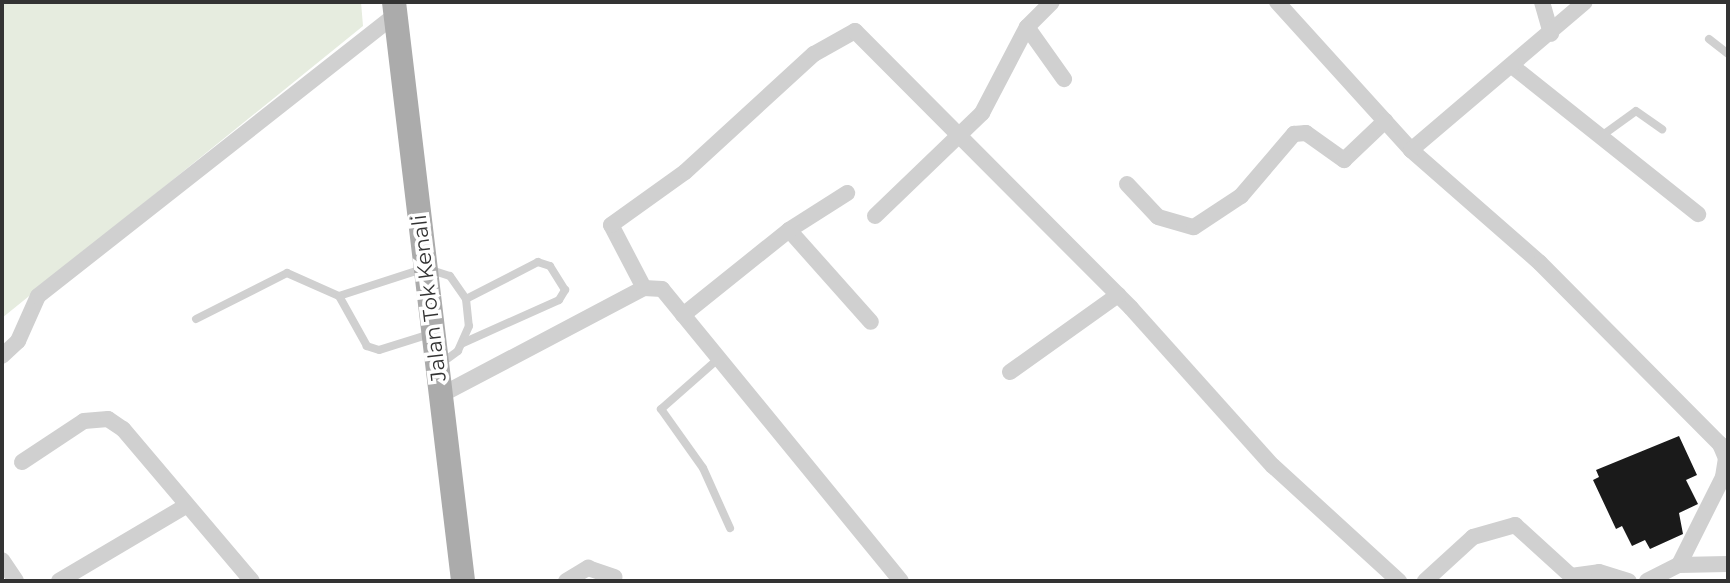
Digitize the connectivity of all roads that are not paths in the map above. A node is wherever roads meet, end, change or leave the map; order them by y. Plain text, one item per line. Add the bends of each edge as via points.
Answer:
1 (1052, 2) edge
2 (1277, 2) edge
3 (1542, 2) edge
4 (1585, 2) edge
5 (395, 9) edge
6 (1027, 27) junction
7 (1551, 34) junction
8 (1709, 39) dead end
9 (1728, 54) edge
10 (1512, 66) junction
11 (1064, 79) dead end
12 (1385, 121) junction
13 (1662, 129) dead end
14 (960, 137) junction
15 (1598, 139) junction
16 (1411, 150) junction
17 (1127, 184) dead end
18 (847, 194) dead end
19 (1698, 214) dead end
20 (875, 216) dead end
21 (789, 230) junction
22 (425, 268) junction
23 (644, 288) junction
24 (1118, 295) junction
25 (339, 296) junction
26 (466, 299) junction
27 (683, 316) junction
28 (196, 318) dead end
29 (871, 322) dead end
30 (433, 333) junction
31 (463, 343) junction
32 (2, 356) edge
33 (718, 359) junction
34 (437, 364) junction
35 (1010, 372) dead end
36 (440, 395) junction
37 (1727, 458) edge
38 (22, 462) dead end
39 (186, 506) junction
40 (730, 528) dead end
41 (2, 560) edge
42 (1728, 564) edge
43 (1679, 565) junction
44 (614, 577) dead end
45 (16, 581) edge
46 (59, 581) edge
47 (252, 581) edge
48 (463, 581) edge
49 (566, 581) edge
50 (901, 581) edge
51 (1399, 581) edge
52 (1425, 581) edge
53 (1629, 581) edge
54 (1649, 581) edge

1 - 6 street
2 - 12 street
3 - 7 street
4 - 7 street
5 - 22 main road, Jalan Tok Kenali
5 - 32 street, Jalan Tok Kenali via 38,296 18,341
6 - 11 street
6 - 14 street via 991,100
7 - 10 street
8 - 9 lane
10 - 15 street
10 - 16 street
12 - 16 street
12 - 17 street via 1345,160 1306,133 1294,134 1241,196 1194,227 1158,217
13 - 15 lane via 1636,111
14 - 20 street
14 - 23 street via 855,31 843,33 685,172 611,225
14 - 24 street
15 - 19 street
16 - 37 street via 1611,331 1710,432
18 - 21 street
21 - 27 street
21 - 29 street
22 - 25 lane
22 - 26 lane via 450,276
22 - 30 main road, Jalan Tok Kenali
23 - 27 street via 662,289
23 - 36 street
24 - 35 street
24 - 51 street via 1264,457
25 - 28 lane via 287,273
25 - 30 lane via 367,346 379,350
26 - 31 lane
26 - 31 lane via 538,262 550,266 565,289 559,300
27 - 33 street
30 - 34 main road, Jalan Tok Kenali
31 - 34 lane
33 - 40 lane via 661,409 702,468
33 - 50 street
34 - 36 main road, Jalan Tok Kenali
36 - 48 main road, Jalan Tok Kenali
37 - 43 street via 1715,497
38 - 39 street via 84,421 108,419
39 - 46 street
39 - 47 street
41 - 45 street
42 - 43 street
43 - 54 street
44 - 49 street via 588,568
52 - 53 street via 1473,537 1515,525 1571,576 1599,572

